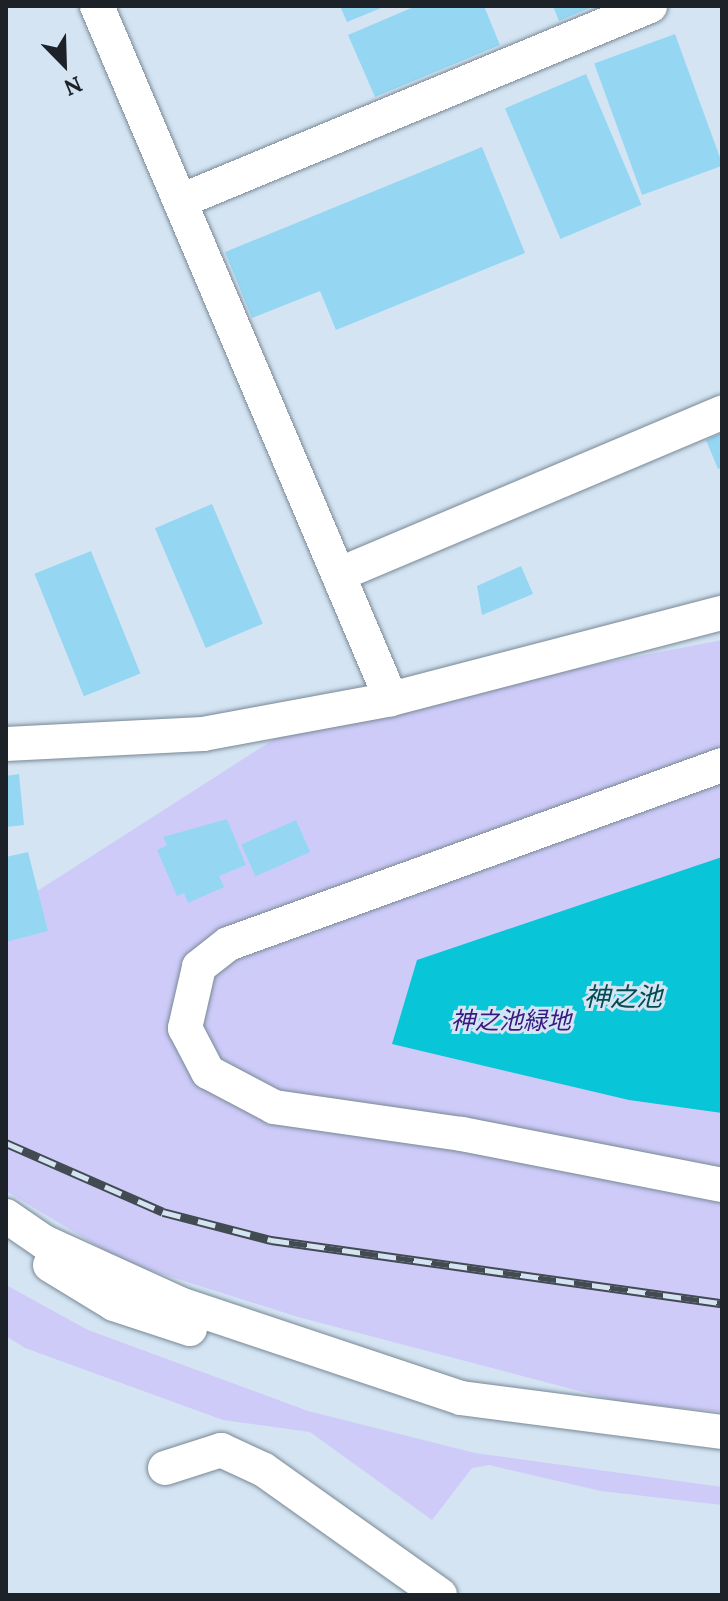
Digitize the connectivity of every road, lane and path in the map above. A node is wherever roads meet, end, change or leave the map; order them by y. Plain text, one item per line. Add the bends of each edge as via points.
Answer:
1 (97, 6) edge
2 (650, 6) edge
3 (183, 200) junction
4 (722, 413) edge
5 (340, 574) junction
6 (722, 613) edge
7 (391, 699) junction
8 (6, 744) edge
9 (722, 765) edge
10 (722, 1185) edge
11 (6, 1216) edge
12 (6, 1239) edge
13 (722, 1432) edge
14 (722, 1453) edge
15 (165, 1468) dead end
16 (440, 1595) edge

1 - 3 street
2 - 3 street
3 - 5 street
4 - 5 street
5 - 7 street
6 - 7 street
7 - 8 street via 203,734
9 - 10 street via 228,944 199,967 185,1028 208,1072 274,1107 462,1134
11 - 13 street via 44,1242 180,1304 461,1398
12 - 14 street via 114,1304 459,1417
15 - 16 street via 221,1450 264,1470

